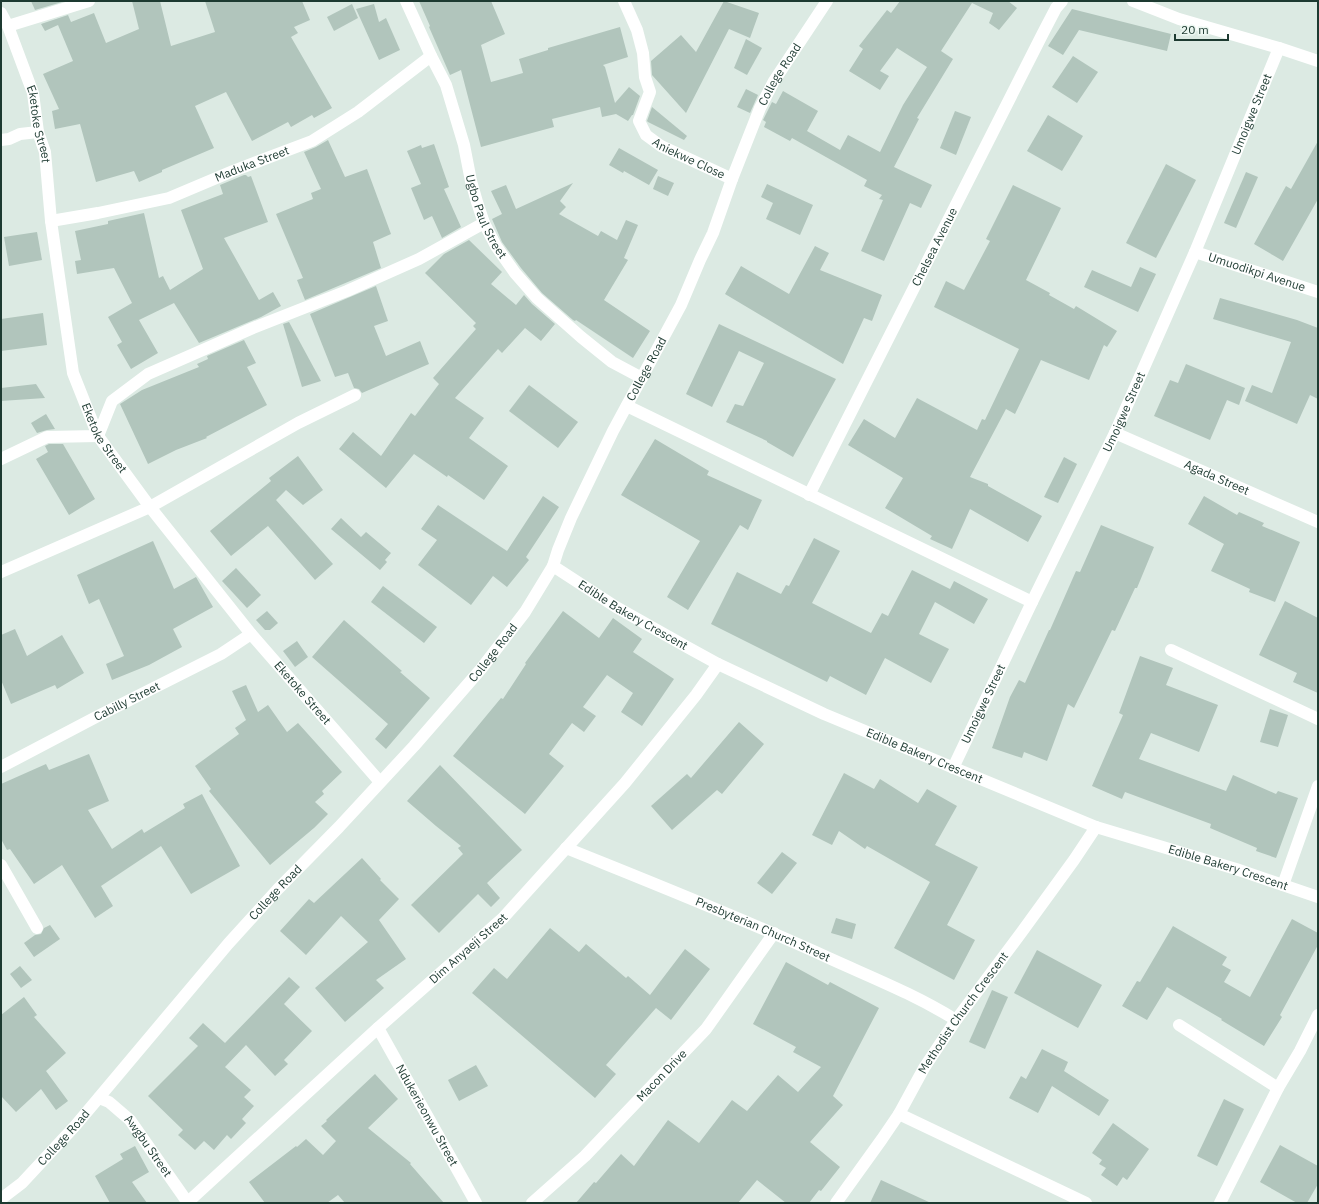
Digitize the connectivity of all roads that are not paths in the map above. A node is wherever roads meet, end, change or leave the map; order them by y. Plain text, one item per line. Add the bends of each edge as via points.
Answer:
1 (88, 1) edge
2 (406, 1) edge
3 (624, 1) edge
4 (1062, 1) edge
5 (1133, 1) edge
6 (824, 2) edge
7 (1, 13) edge
8 (8, 26) junction
9 (1279, 48) junction
10 (431, 56) junction
11 (1318, 62) edge
12 (38, 132) junction
13 (1, 140) edge
14 (732, 179) junction
15 (51, 221) junction
16 (484, 223) junction
17 (1195, 252) junction
18 (1318, 292) edge
19 (642, 378) junction
20 (355, 395) dead end
21 (627, 406) junction
22 (1115, 433) junction
23 (98, 436) junction
24 (1, 459) edge
25 (809, 495) junction
26 (150, 507) junction
27 (1318, 522) edge
28 (553, 566) junction
29 (1, 572) edge
30 (1032, 602) junction
31 (251, 634) junction
32 (1171, 650) dead end
33 (718, 664) junction
34 (1318, 720) edge
35 (1, 767) edge
36 (953, 768) junction
37 (380, 782) junction
38 (1318, 786) edge
39 (1096, 827) junction
40 (566, 848) junction
41 (1, 865) edge
42 (1283, 885) junction
43 (1318, 897) edge
44 (37, 928) dead end
45 (774, 933) junction
46 (1318, 1015) edge
47 (956, 1020) junction
48 (1179, 1025) dead end
49 (378, 1028) junction
50 (1278, 1088) junction
51 (99, 1098) junction
52 (899, 1114) junction
53 (1, 1199) edge
54 (188, 1203) edge
55 (476, 1203) edge
56 (532, 1203) edge
57 (836, 1203) edge
58 (1086, 1203) edge
59 (1220, 1203) edge

1 - 8 street
2 - 10 street, Ugbo Paul Street
3 - 14 street, Aniekwe Close via 637,30 643,53 644,77 650,92 639,121 646,135 668,149
4 - 25 street, Chelsea Avenue via 1043,33
5 - 9 street via 1178,19
6 - 14 street, College Road via 771,88 753,124
7 - 8 street, Eketoke Street
8 - 12 street, Eketoke Street via 33,93
9 - 11 street
9 - 17 street, Umoigwe Street
10 - 15 street, Maduka Street via 358,112 312,141 169,198
10 - 16 street, Ugbo Paul Street via 446,85 455,111 471,181
12 - 13 street
12 - 15 street, Eketoke Street via 45,152
14 - 19 street, College Road via 713,233 681,305
15 - 23 street, Eketoke Street via 73,373
16 - 19 street, Ugbo Paul Street via 515,273 537,298 612,362
16 - 23 street via 419,260 148,374 112,401
17 - 18 street, Umuodikpi Avenue
17 - 22 street, Umoigwe Street
19 - 21 street, College Road
20 - 26 street via 298,423
21 - 25 street
21 - 28 street, College Road via 586,487
22 - 27 street, Agada Street
22 - 30 street, Umoigwe Street
23 - 24 street via 47,437
23 - 26 street, Eketoke Street
25 - 30 street
26 - 29 street
26 - 31 street, Eketoke Street
28 - 33 street, Edible Bakery Crescent via 616,607
28 - 37 street, College Road via 525,612 481,669
30 - 36 street, Umoigwe Street
31 - 35 street, Cabilly Street via 221,654
31 - 37 street, Eketoke Street
32 - 34 street
33 - 36 street, Edible Bakery Crescent via 824,714
33 - 40 street, Dim Anyaeji Street via 624,783
36 - 39 street, Edible Bakery Crescent
37 - 51 street, College Road via 228,944
38 - 42 street
39 - 42 street, Edible Bakery Crescent
39 - 47 street, Methodist Church Crescent via 1026,927
40 - 45 street, Presbyterian Church Street
40 - 49 street, Dim Anyaeji Street via 503,918
41 - 44 street
42 - 43 street, Edible Bakery Crescent
45 - 47 street, Presbyterian Church Street via 888,984
45 - 56 street, Macon Drive via 706,1029 585,1156
46 - 50 street
47 - 52 street, Methodist Church Crescent via 924,1068
48 - 50 street
49 - 54 street, Dim Anyaeji Street
49 - 55 street, Ndukerieonwu Street
50 - 59 street
51 - 53 street, College Road via 22,1183
51 - 54 street, Awgbu Street via 109,1102 130,1120
52 - 57 street, Methodist Church Crescent
52 - 58 street

